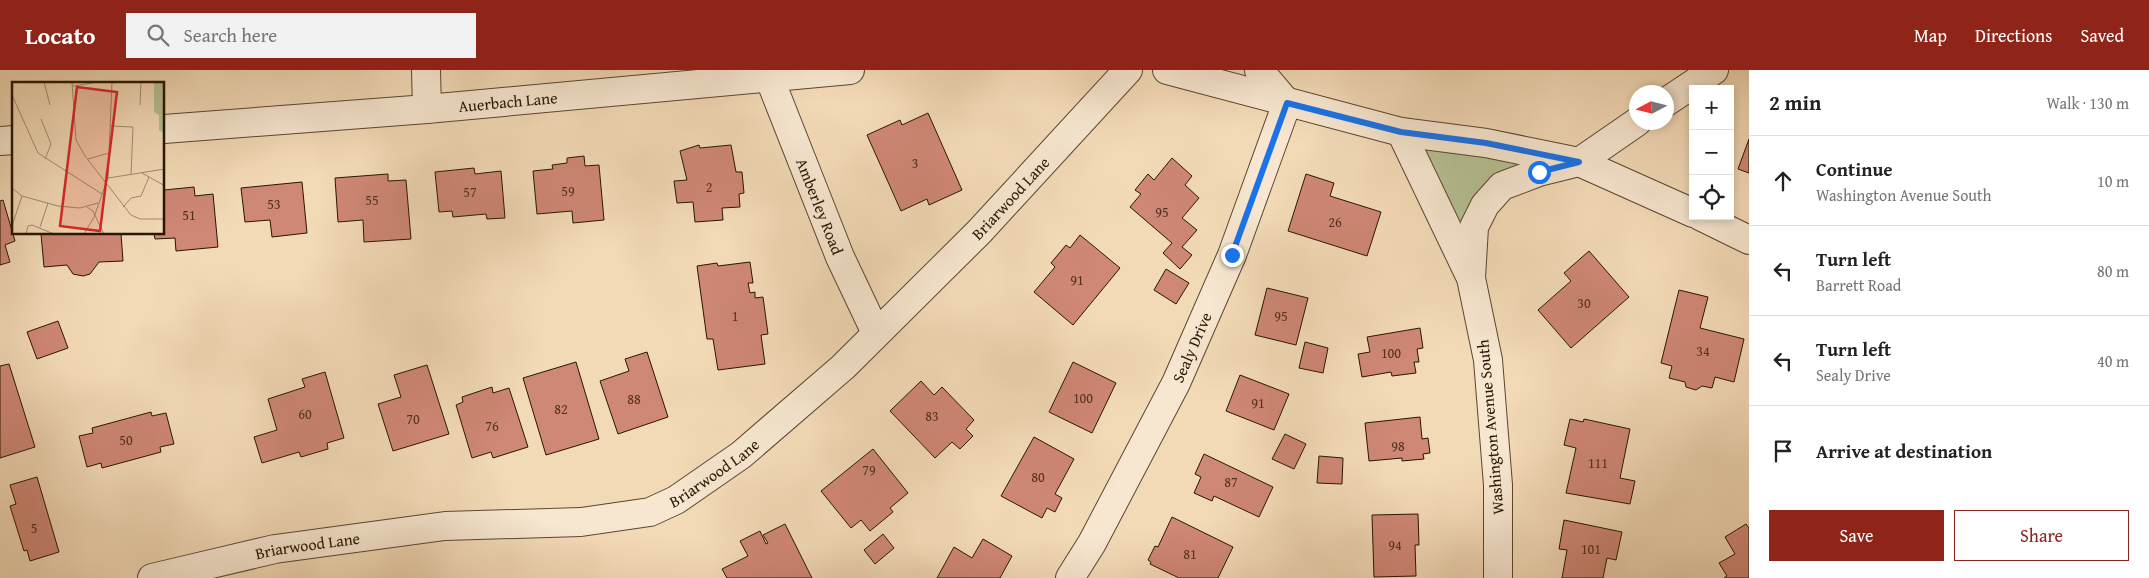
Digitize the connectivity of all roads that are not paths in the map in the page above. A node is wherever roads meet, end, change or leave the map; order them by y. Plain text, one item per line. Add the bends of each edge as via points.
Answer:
1 (426, 70) edge
2 (850, 70) edge
3 (1128, 70) edge
4 (1167, 70) edge
5 (1259, 70) edge
6 (1714, 70) edge
7 (769, 77) junction
8 (1674, 97) edge
9 (1287, 103) junction
10 (427, 109) junction
11 (1629, 128) edge
12 (165, 129) edge
13 (1401, 132) junction
14 (1579, 162) junction
15 (1689, 211) edge
16 (1708, 220) edge
17 (1749, 240) edge
18 (1471, 278) junction
19 (876, 333) junction
20 (152, 578) edge
21 (1070, 578) edge
22 (1498, 578) edge

1 - 10 street
2 - 7 street, Auerbach Lane
3 - 19 street, Briarwood Lane via 979,232
4 - 9 street
5 - 9 street
6 - 8 street
7 - 10 street, Auerbach Lane
7 - 19 street, Amberley Road via 840,257
9 - 13 street
9 - 21 street, Sealy Drive via 1232,255 1176,383 1092,543
10 - 12 street, Auerbach Lane
11 - 14 street
13 - 14 street via 1486,143
13 - 18 street, Washington Avenue South
14 - 15 street
14 - 18 street, Washington Avenue South via 1502,186 1485,205 1474,227
16 - 17 street
18 - 22 street, Washington Avenue South via 1488,360 1498,485
19 - 20 street, Briarwood Lane via 843,367 741,455 676,500 650,512 581,522 445,526 275,550

